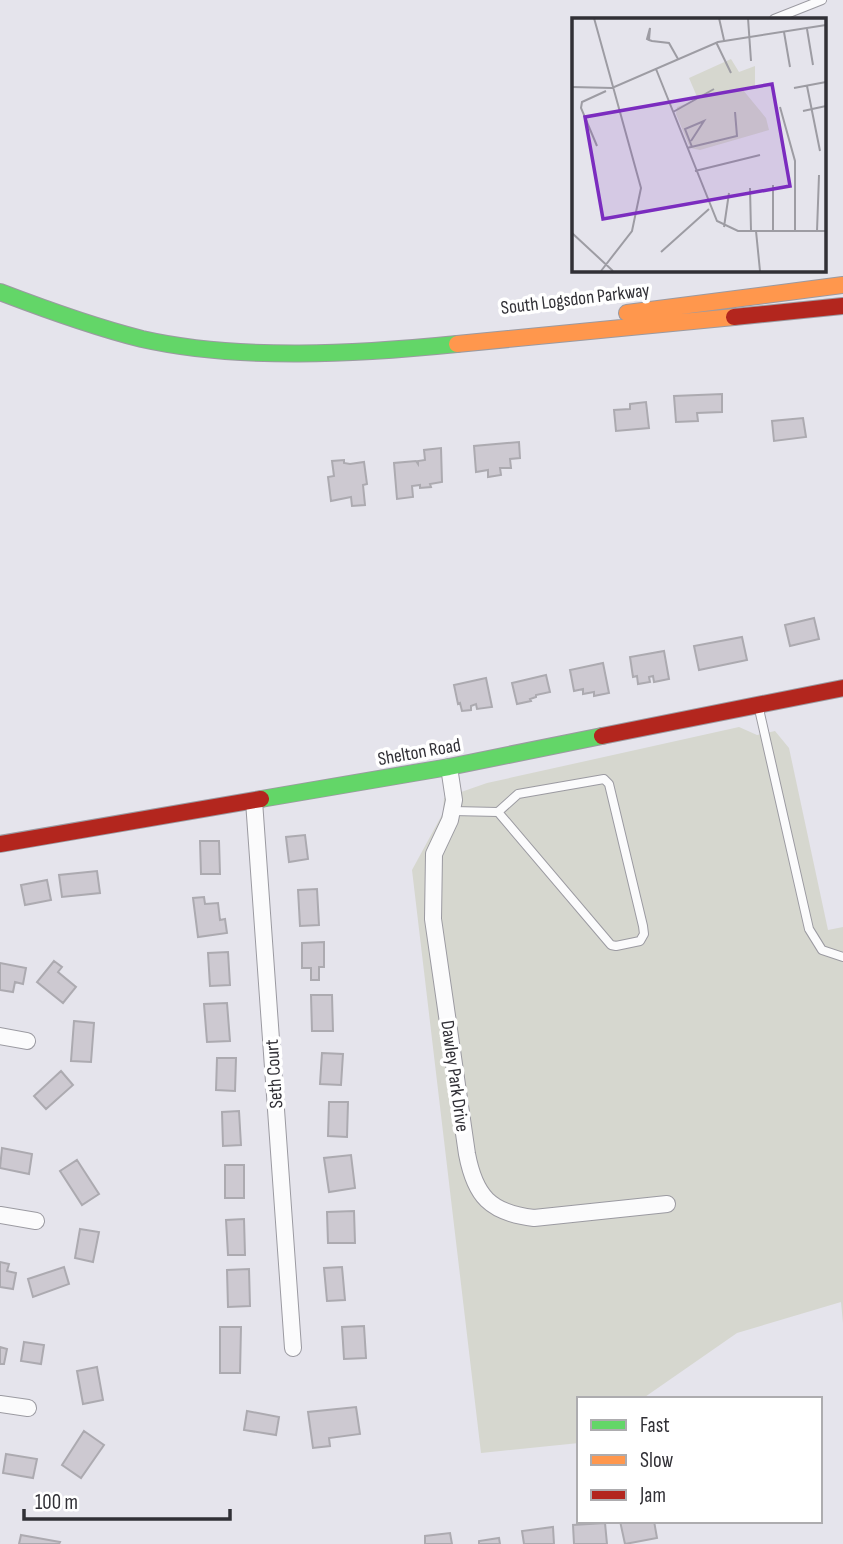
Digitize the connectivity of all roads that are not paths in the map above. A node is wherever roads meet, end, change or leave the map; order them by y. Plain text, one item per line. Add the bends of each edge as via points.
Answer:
1 (822, 0) edge
2 (777, 18) edge
3 (843, 285) edge
4 (0, 292) edge
5 (843, 306) edge
6 (354, 351) junction
7 (843, 688) edge
8 (758, 706) junction
9 (449, 767) junction
10 (254, 801) junction
11 (453, 811) junction
12 (498, 812) junction
13 (0, 844) edge
14 (843, 957) edge
15 (0, 1036) edge
16 (27, 1041) dead end
17 (667, 1203) dead end
18 (0, 1215) edge
19 (36, 1221) dead end
20 (293, 1348) dead end
21 (0, 1404) edge
22 (28, 1408) dead end

1 - 2 lane
3 - 6 main road, South Logsdon Parkway
4 - 6 main road, South Logsdon Parkway via 95,327 191,347 265,354
5 - 6 main road, South Logsdon Parkway
7 - 8 main road, Shelton Road
8 - 9 main road, Shelton Road
8 - 14 lane via 809,929 822,950
9 - 10 main road, Shelton Road
9 - 11 street, Dawley Park Drive
10 - 13 main road, Shelton Road
10 - 20 street, Seth Court
11 - 12 lane
11 - 17 street, Dawley Park Drive via 434,854 433,919 475,1186 488,1202 520,1217
12 - 12 lane via 517,794 604,779 609,784 643,926 640,942 611,945
15 - 16 street
18 - 19 street
21 - 22 street

